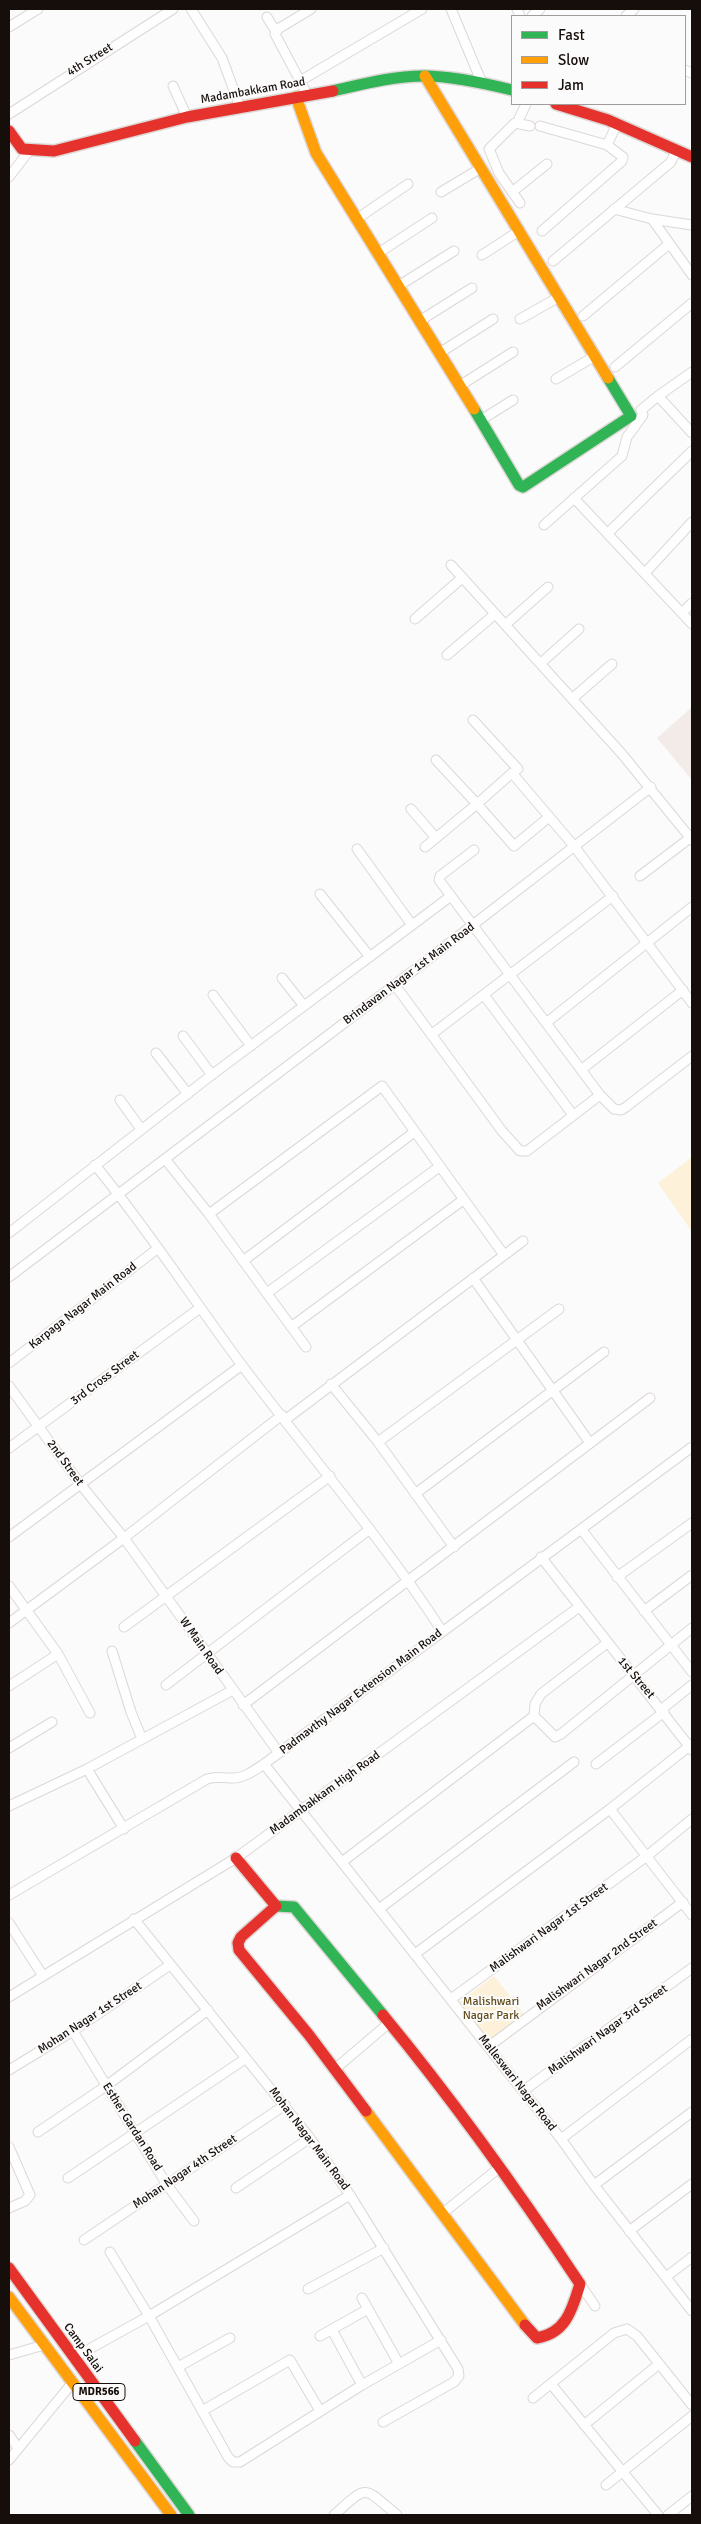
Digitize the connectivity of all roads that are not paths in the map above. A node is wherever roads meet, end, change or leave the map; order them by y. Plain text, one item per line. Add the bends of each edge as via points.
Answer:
1 (38, 9) edge
2 (173, 9) edge
3 (192, 9) edge
4 (311, 9) edge
5 (422, 9) edge
6 (451, 9) edge
7 (267, 17) dead end
8 (9, 27) edge
9 (276, 32) junction
10 (425, 76) junction
11 (300, 81) junction
12 (482, 83) junction
13 (173, 86) dead end
14 (511, 90) edge
15 (308, 96) junction
16 (296, 97) junction
17 (526, 105) edge
18 (559, 105) edge
19 (240, 108) junction
20 (9, 114) edge
21 (187, 117) junction
22 (517, 123) junction
23 (617, 124) junction
24 (530, 126) dead end
25 (540, 126) dead end
26 (9, 131) edge
27 (608, 146) junction
28 (29, 151) junction
29 (676, 151) junction
30 (692, 157) edge
31 (547, 164) dead end
32 (481, 168) junction
33 (9, 177) edge
34 (408, 184) dead end
35 (442, 192) dead end
36 (512, 192) junction
37 (520, 204) dead end
38 (614, 210) junction
39 (358, 218) junction
40 (432, 218) dead end
41 (652, 219) junction
42 (692, 225) edge
43 (519, 231) junction
44 (542, 231) dead end
45 (669, 244) junction
46 (454, 250) dead end
47 (380, 252) junction
48 (482, 255) dead end
49 (553, 260) dead end
50 (692, 275) edge
51 (400, 285) junction
52 (472, 288) dead end
53 (559, 297) junction
54 (692, 303) edge
55 (583, 316) dead end
56 (493, 319) dead end
57 (520, 319) dead end
58 (421, 320) junction
59 (441, 352) junction
60 (513, 352) dead end
61 (595, 356) junction
62 (615, 367) dead end
63 (692, 372) edge
64 (556, 379) dead end
65 (461, 385) junction
66 (658, 396) junction
67 (512, 400) dead end
68 (481, 420) junction
69 (692, 433) edge
70 (692, 451) edge
71 (574, 498) junction
72 (692, 522) edge
73 (544, 525) dead end
74 (608, 533) junction
75 (451, 565) dead end
76 (645, 573) junction
77 (462, 578) junction
78 (548, 587) dead end
79 (692, 604) edge
80 (682, 613) junction
81 (495, 614) junction
82 (415, 619) dead end
83 (692, 624) edge
84 (505, 625) junction
85 (579, 629) dead end
86 (447, 655) dead end
87 (541, 663) junction
88 (612, 664) dead end
89 (573, 698) junction
90 (473, 720) dead end
91 (436, 760) dead end
92 (518, 769) junction
93 (650, 787) junction
94 (477, 804) junction
95 (412, 809) dead end
96 (549, 817) junction
97 (436, 838) junction
98 (691, 839) edge
99 (574, 846) junction
100 (425, 847) dead end
101 (357, 849) dead end
102 (474, 850) dead end
103 (640, 876) dead end
104 (320, 894) dead end
105 (451, 896) junction
106 (612, 896) junction
107 (692, 907) edge
108 (412, 925) junction
109 (472, 925) junction
110 (648, 944) junction
111 (370, 957) junction
112 (509, 974) junction
113 (282, 978) dead end
114 (395, 984) junction
115 (683, 990) junction
116 (484, 994) junction
117 (213, 995) dead end
118 (692, 1002) edge
119 (304, 1006) junction
120 (546, 1023) junction
121 (432, 1034) junction
122 (183, 1036) dead end
123 (250, 1046) junction
124 (156, 1053) dead end
125 (692, 1056) edge
126 (581, 1070) junction
127 (212, 1075) junction
128 (188, 1094) junction
129 (600, 1095) junction
130 (120, 1100) dead end
131 (573, 1115) junction
132 (141, 1129) junction
133 (413, 1132) junction
134 (165, 1159) junction
135 (95, 1165) junction
136 (439, 1167) junction
137 (119, 1194) junction
138 (463, 1200) junction
139 (209, 1214) junction
140 (9, 1233) edge
141 (523, 1241) dead end
142 (157, 1249) junction
143 (504, 1255) junction
144 (243, 1261) junction
145 (9, 1277) edge
146 (473, 1278) junction
147 (267, 1294) junction
148 (200, 1308) junction
149 (559, 1309) dead end
150 (291, 1327) junction
151 (517, 1340) junction
152 (306, 1347) dead end
153 (604, 1352) dead end
154 (9, 1363) edge
155 (242, 1365) junction
156 (331, 1384) junction
157 (9, 1386) edge
158 (552, 1390) junction
159 (650, 1398) dead end
160 (284, 1418) junction
161 (39, 1428) junction
162 (378, 1442) junction
163 (590, 1443) junction
164 (692, 1446) edge
165 (9, 1448) edge
166 (330, 1476) junction
167 (81, 1485) junction
168 (415, 1494) junction
169 (692, 1523) edge
170 (370, 1529) junction
171 (581, 1529) junction
172 (9, 1537) edge
173 (124, 1538) junction
174 (454, 1547) junction
175 (541, 1557) junction
176 (692, 1575) edge
177 (618, 1577) junction
178 (409, 1580) junction
179 (9, 1586) edge
180 (165, 1595) junction
181 (579, 1607) junction
182 (644, 1611) junction
183 (26, 1612) junction
184 (9, 1623) edge
185 (124, 1627) dead end
186 (692, 1628) edge
187 (442, 1631) junction
188 (607, 1643) junction
189 (671, 1646) junction
190 (112, 1651) dead end
191 (207, 1653) junction
192 (58, 1654) junction
193 (692, 1672) edge
194 (634, 1676) junction
195 (166, 1685) dead end
196 (692, 1685) edge
197 (9, 1686) edge
198 (233, 1690) junction
199 (243, 1705) junction
200 (663, 1711) junction
201 (90, 1713) dead end
202 (534, 1716) junction
203 (52, 1722) dead end
204 (142, 1739) junction
205 (691, 1747) edge
206 (9, 1748) edge
207 (279, 1753) junction
208 (574, 1762) dead end
209 (264, 1764) junction
210 (596, 1764) dead end
211 (87, 1769) junction
212 (9, 1806) edge
213 (610, 1809) junction
214 (300, 1811) junction
215 (692, 1820) edge
216 (124, 1829) junction
217 (647, 1856) junction
218 (236, 1858) junction
219 (342, 1862) junction
220 (9, 1895) edge
221 (683, 1902) junction
222 (276, 1906) junction
223 (379, 1909) junction
224 (692, 1915) edge
225 (134, 1919) junction
226 (10, 1929) edge
227 (415, 1954) junction
228 (170, 1965) junction
229 (692, 1968) edge
230 (43, 1976) junction
231 (9, 1997) edge
232 (451, 2000) junction
233 (208, 2010) junction
234 (389, 2023) junction
235 (73, 2031) junction
236 (692, 2039) edge
237 (488, 2046) junction
238 (245, 2059) junction
239 (334, 2069) junction
240 (9, 2070) edge
241 (106, 2086) junction
242 (523, 2091) junction
243 (285, 2104) junction
244 (692, 2112) edge
245 (38, 2132) dead end
246 (136, 2134) junction
247 (310, 2138) junction
248 (561, 2139) junction
249 (9, 2147) edge
250 (499, 2168) junction
251 (68, 2178) dead end
252 (167, 2184) junction
253 (692, 2184) edge
254 (594, 2186) junction
255 (236, 2188) dead end
256 (350, 2195) junction
257 (9, 2208) edge
258 (443, 2213) junction
259 (194, 2222) dead end
260 (630, 2231) junction
261 (84, 2240) dead end
262 (384, 2248) junction
263 (110, 2252) dead end
264 (692, 2257) edge
265 (9, 2268) edge
266 (666, 2277) junction
267 (580, 2284) junction
268 (308, 2289) dead end
269 (9, 2297) edge
270 (362, 2298) dead end
271 (595, 2306) dead end
272 (368, 2309) junction
273 (692, 2310) edge
274 (149, 2316) junction
275 (332, 2330) junction
276 (320, 2336) dead end
277 (230, 2338) dead end
278 (441, 2340) junction
279 (44, 2345) junction
280 (9, 2355) edge
281 (73, 2358) junction
282 (399, 2364) junction
283 (659, 2364) junction
284 (178, 2367) junction
285 (73, 2382) junction
286 (551, 2384) junction
287 (362, 2385) junction
288 (533, 2398) dead end
289 (692, 2405) edge
290 (202, 2411) junction
291 (320, 2411) junction
292 (692, 2416) edge
293 (383, 2422) dead end
294 (584, 2425) junction
295 (9, 2435) edge
296 (18, 2448) junction
297 (9, 2460) edge
298 (622, 2472) junction
299 (606, 2485) dead end
300 (692, 2496) edge
301 (171, 2515) edge
302 (189, 2515) edge
303 (336, 2515) edge
304 (397, 2515) edge
305 (658, 2515) edge
306 (668, 2515) edge

1 - 8 street
2 - 20 street, 4th Street
3 - 19 street via 222,58
4 - 9 street
5 - 11 street
6 - 12 street
7 - 9 street
9 - 11 street
10 - 12 street, Madambakkam Road
10 - 15 street, Madambakkam Road via 386,79
10 - 32 street
11 - 15 street
12 - 14 street, Madambakkam Road
13 - 21 street
15 - 16 street, Madambakkam Road
16 - 19 street, Madambakkam Road
16 - 39 street via 316,153
17 - 22 street
18 - 23 street
19 - 21 street, Madambakkam Road
21 - 28 street, Madambakkam Road via 54,151
22 - 24 street
22 - 36 street via 490,150 499,173
23 - 27 street
23 - 29 street
25 - 27 street
26 - 28 street via 22,149
27 - 44 street via 623,157 622,161
28 - 33 street
29 - 30 street
29 - 38 street via 671,162
31 - 36 street
32 - 35 street
32 - 43 street
34 - 39 street
36 - 37 street
38 - 41 street
38 - 49 street
39 - 47 street
40 - 47 street
41 - 42 street
41 - 45 street
43 - 48 street
43 - 53 street
45 - 50 street
45 - 55 street
46 - 51 street
47 - 51 street
51 - 58 street
52 - 58 street
53 - 57 street
53 - 61 street
54 - 62 street
56 - 59 street
58 - 59 street
59 - 65 street
60 - 65 street
61 - 64 street
61 - 68 street via 631,416 527,486 519,485
63 - 66 street
65 - 68 street
66 - 69 street
66 - 71 street via 641,410 643,416 627,437 622,456
67 - 68 street
70 - 74 street
71 - 73 street
71 - 74 street
72 - 76 street
74 - 76 street
75 - 77 street
76 - 80 street
77 - 81 street
77 - 82 street
78 - 84 street
79 - 80 street
80 - 83 street
81 - 84 street
81 - 86 street
84 - 87 street
85 - 87 street
87 - 89 street
88 - 89 street
89 - 93 street
90 - 92 street
91 - 94 street
92 - 94 street
92 - 96 street
93 - 98 street
93 - 99 street, Brindavan Nagar 1st Main Road
94 - 96 street via 514,846
94 - 97 street
95 - 97 street
96 - 99 street
97 - 100 street
98 - 103 street
99 - 106 street
99 - 109 street, Brindavan Nagar 1st Main Road
101 - 108 street
102 - 105 street via 440,876 439,880
104 - 111 street
105 - 108 street
105 - 109 street
106 - 110 street
106 - 112 street
107 - 110 street
108 - 111 street
109 - 112 street
109 - 114 street, Brindavan Nagar 1st Main Road
110 - 115 street
110 - 120 street
111 - 119 street
112 - 116 street
112 - 120 street
113 - 119 street
114 - 121 street
114 - 134 street, Brindavan Nagar 1st Main Road
115 - 118 street
115 - 126 street
116 - 121 street
116 - 131 street
117 - 123 street
119 - 123 street
120 - 126 street
121 - 131 street via 520,1151 527,1151
122 - 127 street
123 - 127 street
124 - 128 street
125 - 129 street via 621,1110 614,1109
126 - 129 street
127 - 128 street
128 - 132 street
129 - 131 street
130 - 132 street
132 - 135 street
133 - 136 street
133 - 139 street via 382,1086
133 - 144 street
134 - 137 street, Brindavan Nagar 1st Main Road
134 - 139 street
135 - 137 street
135 - 140 street
136 - 138 street
136 - 147 street
137 - 142 street
137 - 145 street, Brindavan Nagar 1st Main Road
138 - 143 street
138 - 150 street
139 - 144 street
141 - 143 street
142 - 148 street
142 - 154 street, Karpaga Nagar Main Road
143 - 146 street
144 - 147 street
146 - 151 street
146 - 156 street
147 - 150 street
148 - 155 street
148 - 161 street, 3rd Cross Street
149 - 151 street
150 - 152 street
151 - 158 street
151 - 162 street
153 - 158 street
155 - 160 street
155 - 167 street
156 - 160 street
156 - 162 street
157 - 161 street, 2nd Street
158 - 163 street
158 - 168 street
159 - 163 street
160 - 166 street
160 - 173 street
161 - 165 street, 3rd Cross Street
161 - 167 street, 2nd Street
162 - 168 street
163 - 174 street
164 - 171 street, Padmavthy Nagar Extension Main Road
166 - 170 street
166 - 180 street
167 - 172 street
167 - 173 street, 2nd Street
168 - 174 street
169 - 177 street
170 - 178 street
170 - 191 street
171 - 175 street, Padmavthy Nagar Extension Main Road
171 - 177 street
173 - 180 street, W Main Road
173 - 183 street
174 - 178 street
175 - 181 street
175 - 187 street, Padmavthy Nagar Extension Main Road
176 - 182 street
177 - 182 street
178 - 187 street
178 - 199 street
179 - 183 street
180 - 185 street
180 - 191 street, W Main Road
181 - 188 street, 1st Street
181 - 214 street, Madambakkam High Road
182 - 189 street
183 - 184 street
183 - 192 street
186 - 189 street
187 - 207 street, Padmavthy Nagar Extension Main Road
188 - 194 street, 1st Street
188 - 202 street via 541,1694 535,1704
189 - 193 street
189 - 194 street
190 - 204 street
191 - 195 street
191 - 198 street, W Main Road
192 - 197 street
192 - 201 street
194 - 200 street, 1st Street
194 - 202 street via 555,1738
196 - 200 street
198 - 199 street, W Main Road
198 - 204 street
199 - 207 street, W Main Road
200 - 205 street, 1st Street
200 - 210 street
202 - 219 street
203 - 206 street
204 - 211 street
205 - 213 street
207 - 209 street, Padmavthy Nagar Extension Main Road
208 - 223 street
209 - 214 street, Malleswari Nagar Road
209 - 216 street, Padmavthy Nagar Extension Main Road via 248,1774 207,1779
211 - 212 street
211 - 216 street
213 - 217 street
213 - 227 street
214 - 218 street, Madambakkam High Road
214 - 219 street, Malleswari Nagar Road
215 - 217 street, Malishwari Nagar 1st Street
216 - 220 street, Padmavthy Nagar Extension Main Road
217 - 221 street
217 - 232 street, Malishwari Nagar 1st Street
218 - 222 street
218 - 225 street, Madambakkam High Road
219 - 223 street, Malleswari Nagar Road
221 - 224 street
221 - 237 street, Malishwari Nagar 2nd Street
222 - 234 street via 294,1907
222 - 239 street via 241,1937 239,1950
223 - 227 street, Malleswari Nagar Road
225 - 228 street, Mohan Nagar Main Road
225 - 230 street, Madambakkam High Road
226 - 230 street
227 - 232 street, Malleswari Nagar Road
228 - 233 street, Mohan Nagar Main Road
228 - 235 street, Mohan Nagar 1st Street
229 - 242 street, Malishwari Nagar 3rd Street
230 - 231 street, Madambakkam High Road
232 - 237 street, Malleswari Nagar Road
233 - 238 street, Mohan Nagar Main Road
233 - 241 street
234 - 239 street
234 - 250 street via 427,2068
235 - 240 street, Mohan Nagar 1st Street
235 - 241 street, Esther Gardan Road
236 - 248 street
237 - 242 street, Malleswari Nagar Road
238 - 243 street, Mohan Nagar Main Road
238 - 246 street
239 - 258 street
241 - 245 street
241 - 246 street, Esther Gardan Road
242 - 248 street, Malleswari Nagar Road
243 - 247 street, Mohan Nagar Main Road
243 - 252 street, Mohan Nagar 4th Street
244 - 254 street
246 - 251 street
246 - 252 street, Esther Gardan Road
247 - 255 street
247 - 256 street, Mohan Nagar Main Road
248 - 254 street, Malleswari Nagar Road
249 - 257 street via 30,2195 26,2201
250 - 258 street
250 - 267 street
252 - 259 street, Esther Gardan Road
252 - 261 street, Mohan Nagar 4th Street
253 - 260 street
254 - 260 street, Malleswari Nagar Road
256 - 262 street, Mohan Nagar Main Road
256 - 274 street
258 - 267 street via 537,2338 548,2338 560,2329 572,2312
260 - 266 street, Malleswari Nagar Road
262 - 268 street
262 - 278 street, Mohan Nagar Main Road
263 - 274 street
264 - 266 street
265 - 281 street, Camp Salai / MDR566
266 - 273 street, Malleswari Nagar Road
267 - 271 street
269 - 279 street, MDR566
270 - 272 street
272 - 275 street
272 - 282 street
274 - 281 street
274 - 284 street
275 - 276 street
275 - 287 street
277 - 284 street
278 - 282 street
278 - 293 street, Mohan Nagar Main Road via 459,2376 454,2382
279 - 280 street
279 - 285 street, MDR566
281 - 302 street, Camp Salai / MDR566
282 - 287 street
283 - 286 street via 634,2332 622,2329
283 - 289 street
283 - 294 street
284 - 290 street
285 - 296 street
285 - 301 street, MDR566
286 - 288 street
286 - 294 street
287 - 291 street
290 - 291 street via 233,2462 240,2462
290 - 291 street via 288,2356
292 - 298 street
294 - 298 street
295 - 296 street
296 - 297 street
298 - 299 street
298 - 305 street
300 - 306 street
303 - 304 street via 365,2491

